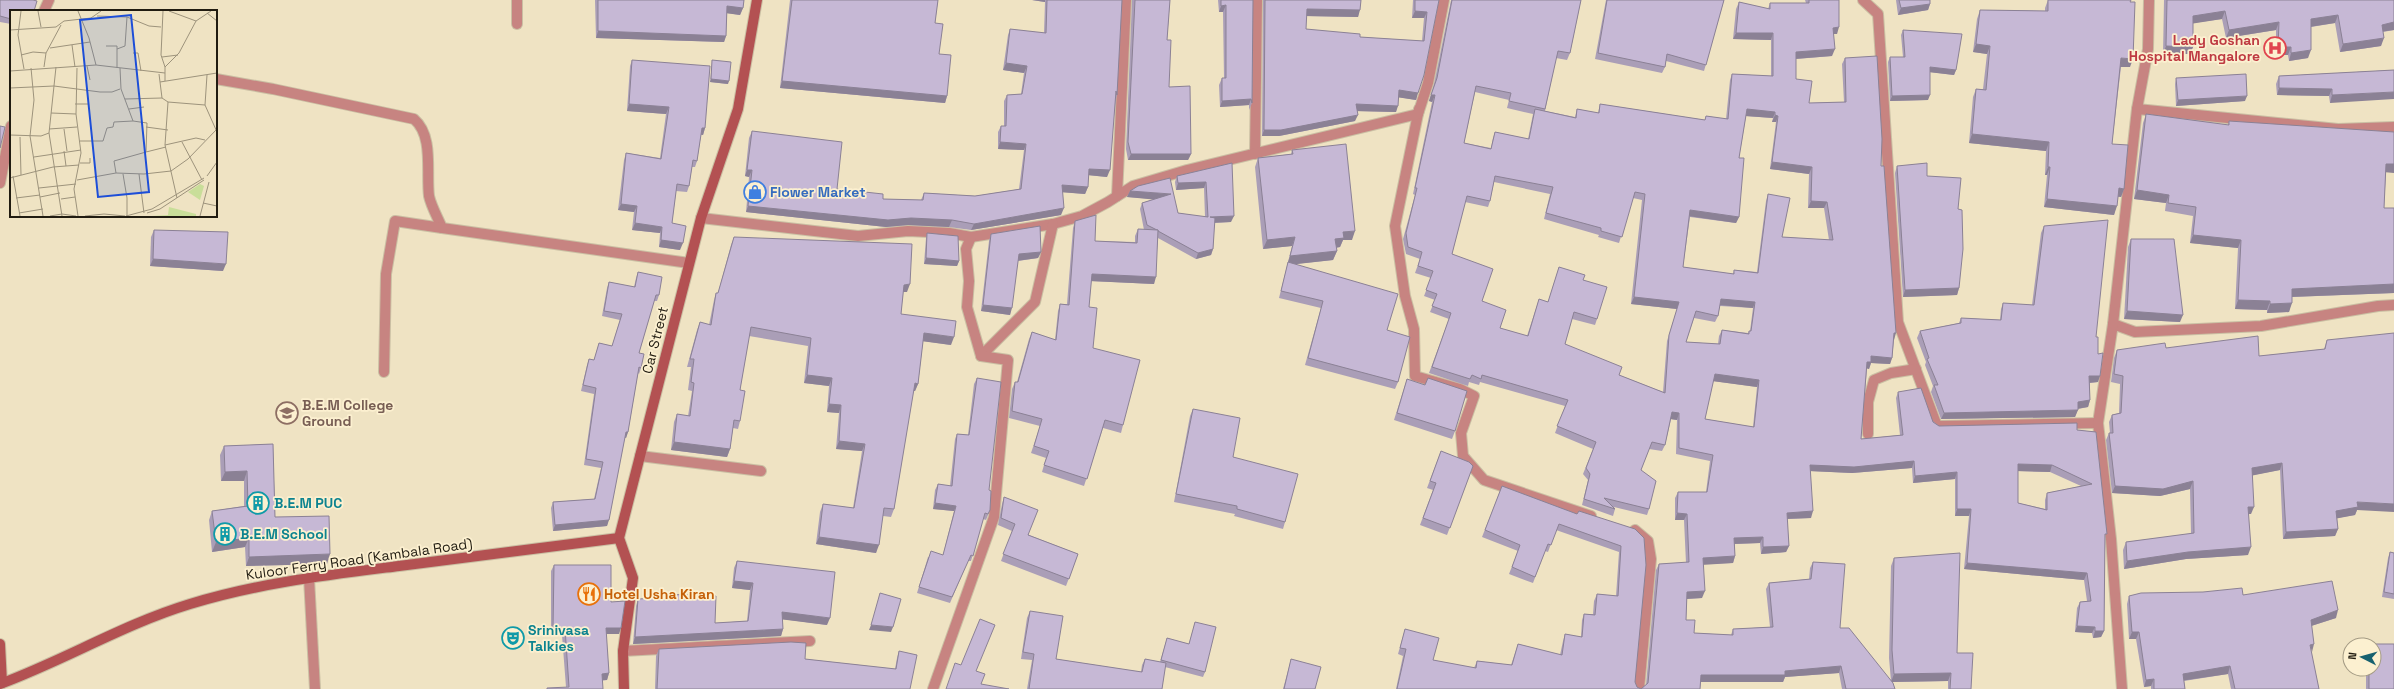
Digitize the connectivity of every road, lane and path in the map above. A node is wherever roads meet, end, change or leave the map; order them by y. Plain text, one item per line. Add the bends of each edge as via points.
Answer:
1 (49, 0) edge
2 (517, 0) edge
3 (757, 0) edge
4 (1126, 0) edge
5 (1257, 0) edge
6 (1444, 0) edge
7 (1863, 0) edge
8 (2149, 0) edge
9 (44, 10) edge
10 (517, 24) dead end
11 (217, 79) edge
12 (1419, 108) junction
13 (2137, 109) junction
14 (2394, 127) edge
15 (10, 131) edge
16 (1255, 154) junction
17 (1120, 174) junction
18 (0, 183) edge
19 (1133, 186) junction
20 (1118, 196) junction
21 (700, 218) junction
22 (1053, 224) junction
23 (442, 228) junction
24 (971, 238) junction
25 (689, 262) junction
26 (2394, 305) edge
27 (2113, 324) junction
28 (981, 356) junction
29 (1916, 369) junction
30 (384, 372) dead end
31 (2098, 423) junction
32 (1868, 434) dead end
33 (640, 456) junction
34 (761, 471) dead end
35 (1599, 518) edge
36 (1628, 528) edge
37 (620, 538) junction
38 (309, 578) junction
39 (810, 641) dead end
40 (0, 644) edge
41 (623, 651) junction
42 (1, 685) edge
43 (315, 689) edge
44 (624, 689) edge
45 (933, 689) edge
46 (1639, 689) edge
47 (2122, 689) edge

1 - 9 street
2 - 10 street
3 - 21 main road, Car Street via 738,109
4 - 17 street via 1118,145
5 - 16 street
6 - 12 street via 1428,82
7 - 29 street via 1878,14 1898,322
8 - 13 street via 2148,49
11 - 23 street via 414,119 421,125 426,136 430,198
12 - 16 street via 1418,114
12 - 35 street via 1395,226 1405,296 1414,329 1415,376 1460,389 1474,396 1461,433 1463,456 1484,480
13 - 14 street via 2338,129
13 - 27 street
15 - 18 street
16 - 19 street
17 - 19 street
17 - 20 street
19 - 20 street
20 - 22 street via 1082,216
21 - 24 street via 858,236 908,231 949,233
21 - 25 main road, Car Street
22 - 24 street
22 - 28 street via 1035,302
23 - 25 street
23 - 30 street via 395,221 386,274
24 - 28 street via 966,249 969,281 967,307
25 - 33 main road, Car Street
26 - 27 street via 2261,326 2135,332
27 - 31 street
28 - 45 street via 1008,360 994,517
29 - 31 street via 1937,426
29 - 32 street via 1891,373 1874,380 1868,402
31 - 47 street via 2112,539
33 - 34 street
33 - 37 main road, Car Street
36 - 46 street via 1636,530 1648,541 1651,559
37 - 38 main road, Kuloor Ferry Road (Kambala Road)
37 - 41 main road via 633,578
38 - 42 main road, Kuloor Ferry Road (Kambala Road) via 250,587 188,604
38 - 43 street
39 - 41 street
40 - 42 main road
41 - 44 main road

